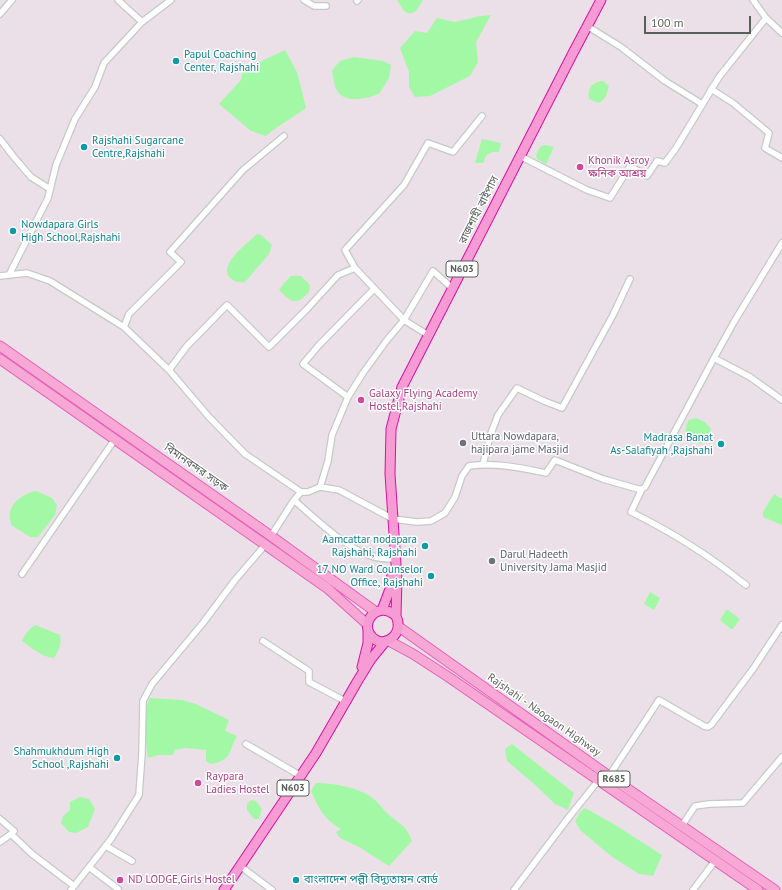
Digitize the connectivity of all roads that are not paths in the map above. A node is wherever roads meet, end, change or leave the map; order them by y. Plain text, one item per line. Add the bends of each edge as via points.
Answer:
1 (12, 0) edge
2 (118, 0) edge
3 (171, 0) edge
4 (304, 0) edge
5 (601, 0) edge
6 (753, 0) edge
7 (326, 6) dead end
8 (0, 14) edge
9 (766, 18) junction
10 (142, 22) junction
11 (587, 26) junction
12 (782, 33) edge
13 (711, 89) junction
14 (702, 104) junction
15 (482, 116) dead end
16 (284, 136) dead end
17 (0, 138) edge
18 (520, 156) junction
19 (782, 158) edge
20 (50, 189) junction
21 (782, 242) edge
22 (355, 268) junction
23 (9, 275) junction
24 (0, 276) edge
25 (630, 279) dead end
26 (452, 288) junction
27 (374, 289) junction
28 (404, 320) junction
29 (124, 327) junction
30 (428, 335) junction
31 (0, 346) edge
32 (714, 358) junction
33 (0, 359) edge
34 (169, 370) junction
35 (348, 397) junction
36 (782, 400) edge
37 (116, 439) junction
38 (483, 464) junction
39 (320, 487) junction
40 (642, 489) junction
41 (301, 492) junction
42 (294, 500) junction
43 (393, 519) junction
44 (271, 536) junction
45 (266, 544) junction
46 (395, 558) junction
47 (22, 574) dead end
48 (746, 584) dead end
49 (379, 611) junction
50 (396, 616) junction
51 (782, 625) edge
52 (399, 627) junction
53 (368, 628) junction
54 (263, 641) dead end
55 (387, 641) junction
56 (356, 682) junction
57 (345, 702) junction
58 (246, 744) dead end
59 (782, 757) edge
60 (301, 776) junction
61 (609, 776) junction
62 (598, 781) junction
63 (0, 819) edge
64 (682, 826) junction
65 (11, 834) junction
66 (676, 834) junction
67 (0, 842) edge
68 (106, 846) junction
69 (132, 861) dead end
70 (715, 861) junction
71 (240, 866) junction
72 (89, 867) junction
73 (73, 888) edge
74 (118, 889) dead end
75 (224, 890) edge
76 (272, 890) edge
77 (514, 890) edge
78 (693, 890) edge
79 (758, 890) edge
80 (775, 890) edge

1 - 8 street
2 - 10 street
3 - 10 street
4 - 7 street via 314,6
5 - 11 highway, রাজশাহী বাইপাস / N603
6 - 9 street
9 - 12 street
9 - 13 street
10 - 20 street via 104,63 95,87 75,119 56,165
11 - 14 street
11 - 18 highway, রাজশাহী বাইপাস / N603
13 - 14 street
13 - 19 street via 733,103 769,133 765,148
14 - 18 street via 665,163 657,161 647,176 630,166 610,198 587,190
15 - 22 street via 453,152 428,143 404,185 345,250
16 - 29 street via 242,170 170,252 181,262 129,314
17 - 20 street via 31,177
18 - 26 highway, রাজশাহী বাইপাস / N603
20 - 23 street via 48,198
21 - 32 street
22 - 27 street
22 - 34 street via 338,275 268,347 227,305 187,346
23 - 24 street
23 - 29 street via 27,273 50,281
25 - 38 street via 562,408 517,388 498,415
26 - 28 street via 433,271
26 - 30 highway, রাজশাহী বাইপাস / N603
27 - 28 street
27 - 35 street via 303,364
28 - 30 street
28 - 35 street via 367,367
29 - 34 street
30 - 43 highway, রাজশাহী বাইপাস / N603 via 402,387 391,429
31 - 44 main road, বিমানবন্দর সড়ক
32 - 36 street via 750,377
32 - 40 street via 645,488
33 - 37 main road, বিমানবন্দর সড়ক
34 - 41 street via 245,454
35 - 39 street via 332,435
37 - 45 main road, বিমানবন্দর সড়ক
37 - 47 street
38 - 40 street via 546,473 555,460 603,479
38 - 43 street via 469,466 446,513 431,521
39 - 41 street
39 - 43 street via 339,490
40 - 48 street via 631,512 656,524 726,568
41 - 42 street
42 - 44 street
42 - 46 street via 359,551 376,557
43 - 46 highway, রাজশাহী বাইপাস / N603
44 - 49 main road, বিমানবন্দর সড়ক
45 - 53 main road, বিমানবন্দর সড়ক via 327,588
45 - 68 street via 152,684 142,701 139,795
46 - 49 highway, N603 via 390,589
46 - 50 highway, N603
49 - 50 highway
49 - 53 highway, N603 via 370,617
50 - 52 highway, N603
51 - 61 street via 708,727 659,700
52 - 55 highway, N603 via 396,635
52 - 61 main road, Rajshahi - Naogaon Highway / R685
53 - 55 highway via 376,640
53 - 56 highway, N603 via 367,649
54 - 57 street via 308,671 310,682
55 - 56 highway, N603
55 - 62 main road, Rajshahi - Naogaon Highway / R685 via 447,676
56 - 57 highway, N603
57 - 60 highway, N603
58 - 60 street
59 - 64 street via 743,803 695,806
60 - 71 highway, N603
61 - 64 main road, Rajshahi - Naogaon Highway / R685
62 - 66 main road, Rajshahi - Naogaon Highway / R685
62 - 77 street
63 - 65 street via 14,831
64 - 66 street
64 - 80 main road, Rajshahi - Naogaon Highway / R685
65 - 67 street
65 - 73 street
66 - 70 main road, Rajshahi - Naogaon Highway / R685
68 - 69 street
68 - 72 street
70 - 78 street
70 - 79 main road, Rajshahi - Naogaon Highway / R685
71 - 75 highway, N603
71 - 76 street
72 - 73 street
72 - 74 street

